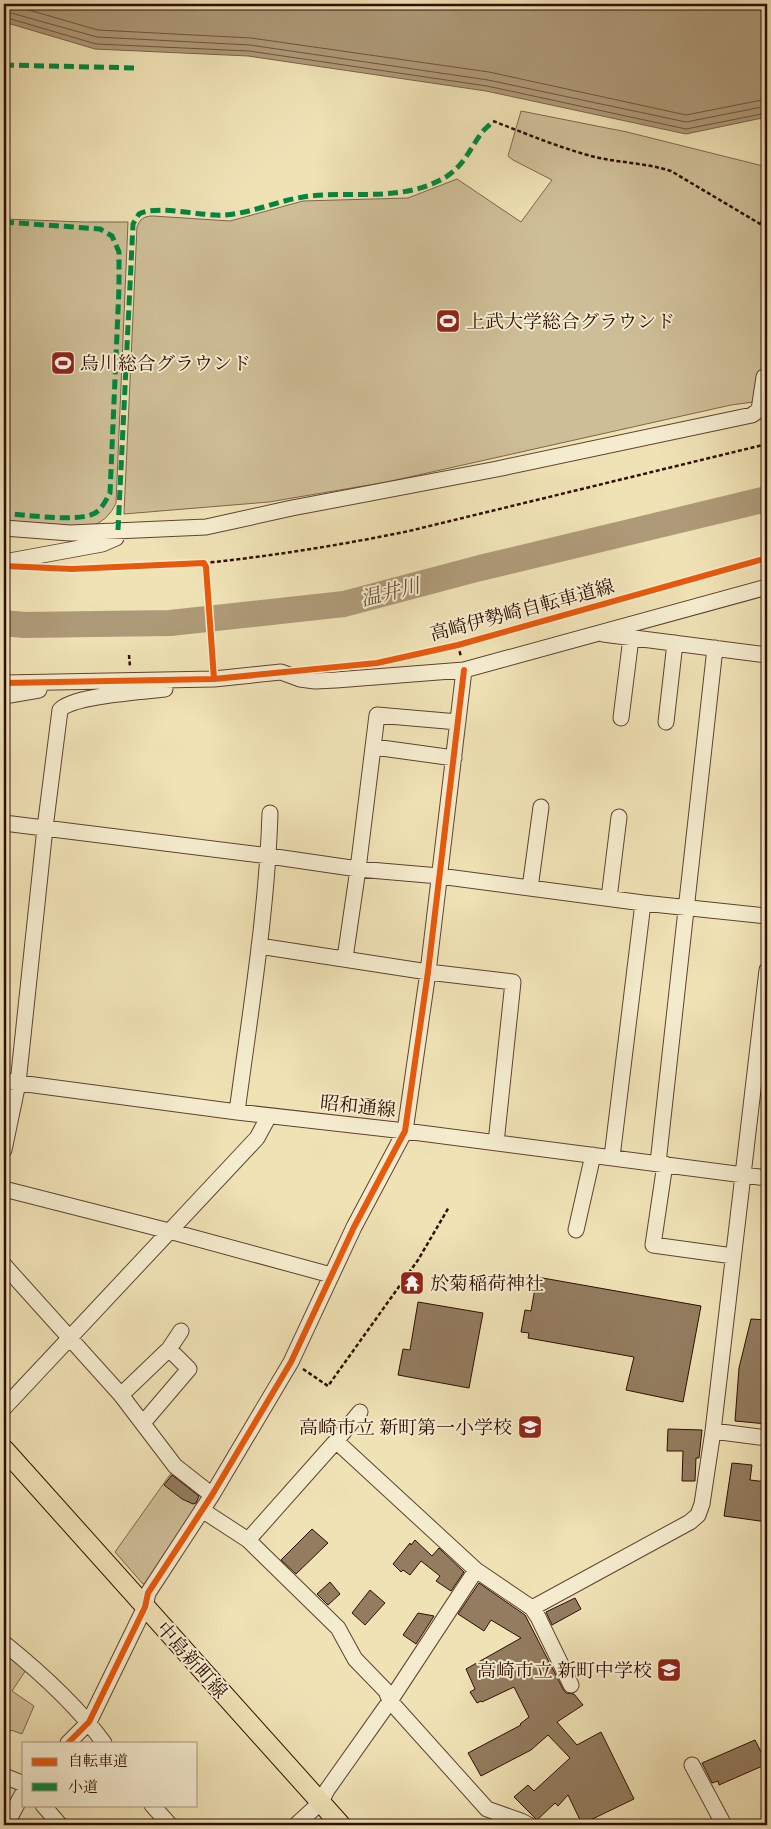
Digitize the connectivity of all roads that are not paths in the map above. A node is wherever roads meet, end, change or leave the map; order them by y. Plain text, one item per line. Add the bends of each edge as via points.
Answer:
1 (767, 377) edge
2 (4, 528) edge
3 (118, 530) junction
4 (4, 562) edge
5 (767, 587) edge
6 (596, 633) junction
7 (631, 638) junction
8 (675, 643) junction
9 (714, 648) junction
10 (767, 655) edge
11 (456, 671) junction
12 (187, 680) junction
13 (4, 683) edge
14 (50, 683) junction
15 (4, 696) edge
16 (621, 718) dead end
17 (458, 722) junction
18 (666, 722) dead end
19 (374, 747) junction
20 (454, 758) junction
21 (541, 807) dead end
22 (270, 813) dead end
23 (619, 816) dead end
24 (4, 823) edge
25 (45, 828) junction
26 (269, 856) junction
27 (358, 869) junction
28 (439, 876) junction
29 (530, 888) junction
30 (609, 898) junction
31 (643, 902) junction
32 (686, 908) junction
33 (767, 916) edge
34 (259, 946) junction
35 (345, 958) junction
36 (767, 970) edge
37 (428, 972) junction
38 (11, 1082) edge
39 (237, 1112) junction
40 (269, 1116) junction
41 (405, 1131) junction
42 (496, 1143) junction
43 (4, 1150) edge
44 (593, 1155) junction
45 (612, 1157) junction
46 (661, 1164) junction
47 (743, 1175) junction
48 (767, 1178) edge
49 (4, 1189) edge
50 (169, 1230) junction
51 (576, 1230) dead end
52 (734, 1256) junction
53 (4, 1265) edge
54 (331, 1274) junction
55 (181, 1331) dead end
56 (70, 1338) junction
57 (169, 1349) junction
58 (121, 1394) junction
59 (4, 1408) edge
60 (360, 1412) dead end
61 (142, 1423) junction
62 (712, 1431) junction
63 (767, 1438) edge
64 (336, 1441) junction
65 (4, 1450) edge
66 (212, 1495) junction
67 (202, 1510) junction
68 (248, 1540) junction
69 (476, 1570) junction
70 (145, 1606) junction
71 (532, 1608) junction
72 (4, 1642) edge
73 (571, 1685) dead end
74 (390, 1701) junction
75 (89, 1722) junction
76 (69, 1742) edge
77 (103, 1742) edge
78 (692, 1765) dead end
79 (4, 1776) edge
80 (22, 1783) edge
81 (22, 1795) edge
82 (321, 1802) junction
83 (44, 1806) edge
84 (153, 1806) edge
85 (6, 1825) edge
86 (60, 1825) edge
87 (170, 1825) edge
88 (296, 1825) edge
89 (341, 1825) edge
90 (529, 1825) edge
91 (724, 1825) edge

1 - 3 street via 764,377 759,410 752,415 206,527
2 - 3 street via 70,533
3 - 4 street via 116,538 102,544
5 - 6 street
6 - 7 street
6 - 11 street
7 - 8 street
7 - 16 street
8 - 9 street
8 - 18 street
9 - 10 street
9 - 32 street
11 - 12 street via 315,681 281,672
11 - 17 street
12 - 14 street
12 - 25 street via 176,688 93,698 64,705 59,714
13 - 14 street
14 - 15 street via 37,691
17 - 19 street via 377,715
17 - 20 street
19 - 20 street
19 - 27 street
20 - 28 street
21 - 29 street
22 - 26 street
23 - 30 street
24 - 25 street
25 - 26 street
25 - 38 street
26 - 27 street
26 - 34 street
27 - 28 street
27 - 35 street
28 - 29 street
28 - 37 street
29 - 30 street
30 - 31 street
31 - 32 street
31 - 45 street
32 - 33 street
32 - 46 street
34 - 35 street
34 - 39 street
35 - 37 street
36 - 47 street
37 - 41 street
37 - 42 street via 513,982
38 - 39 street, 昭和通線
38 - 43 street
39 - 40 street, 昭和通線
40 - 41 street, 昭和通線
40 - 50 street via 257,1138
41 - 42 street, 昭和通線
41 - 54 street
42 - 44 street, 昭和通線
44 - 45 street, 昭和通線
44 - 51 street
45 - 46 street, 昭和通線
46 - 47 street, 昭和通線
46 - 52 street via 653,1246
47 - 48 street, 昭和通線
47 - 52 street
49 - 50 street
50 - 54 street
50 - 56 street
52 - 62 street
53 - 56 street
54 - 66 street via 291,1362
55 - 57 street
56 - 58 street
56 - 59 street
57 - 58 street
57 - 61 street via 189,1369
58 - 61 street
60 - 64 street
61 - 66 street via 175,1466
62 - 63 street
62 - 71 street via 698,1515
64 - 68 street
64 - 69 street
65 - 70 main road, 中島新町線
66 - 67 street
67 - 68 street
67 - 70 street via 148,1593
68 - 74 street via 338,1628 355,1660 386,1690
69 - 71 street
69 - 74 street
70 - 75 street
70 - 82 main road, 中島新町線
71 - 73 street
72 - 75 street
74 - 82 street
74 - 90 street via 487,1809
75 - 76 street
75 - 77 street
78 - 91 street
79 - 80 street
81 - 85 street
82 - 88 street
82 - 89 main road, 中島新町線
83 - 86 street
84 - 87 street

